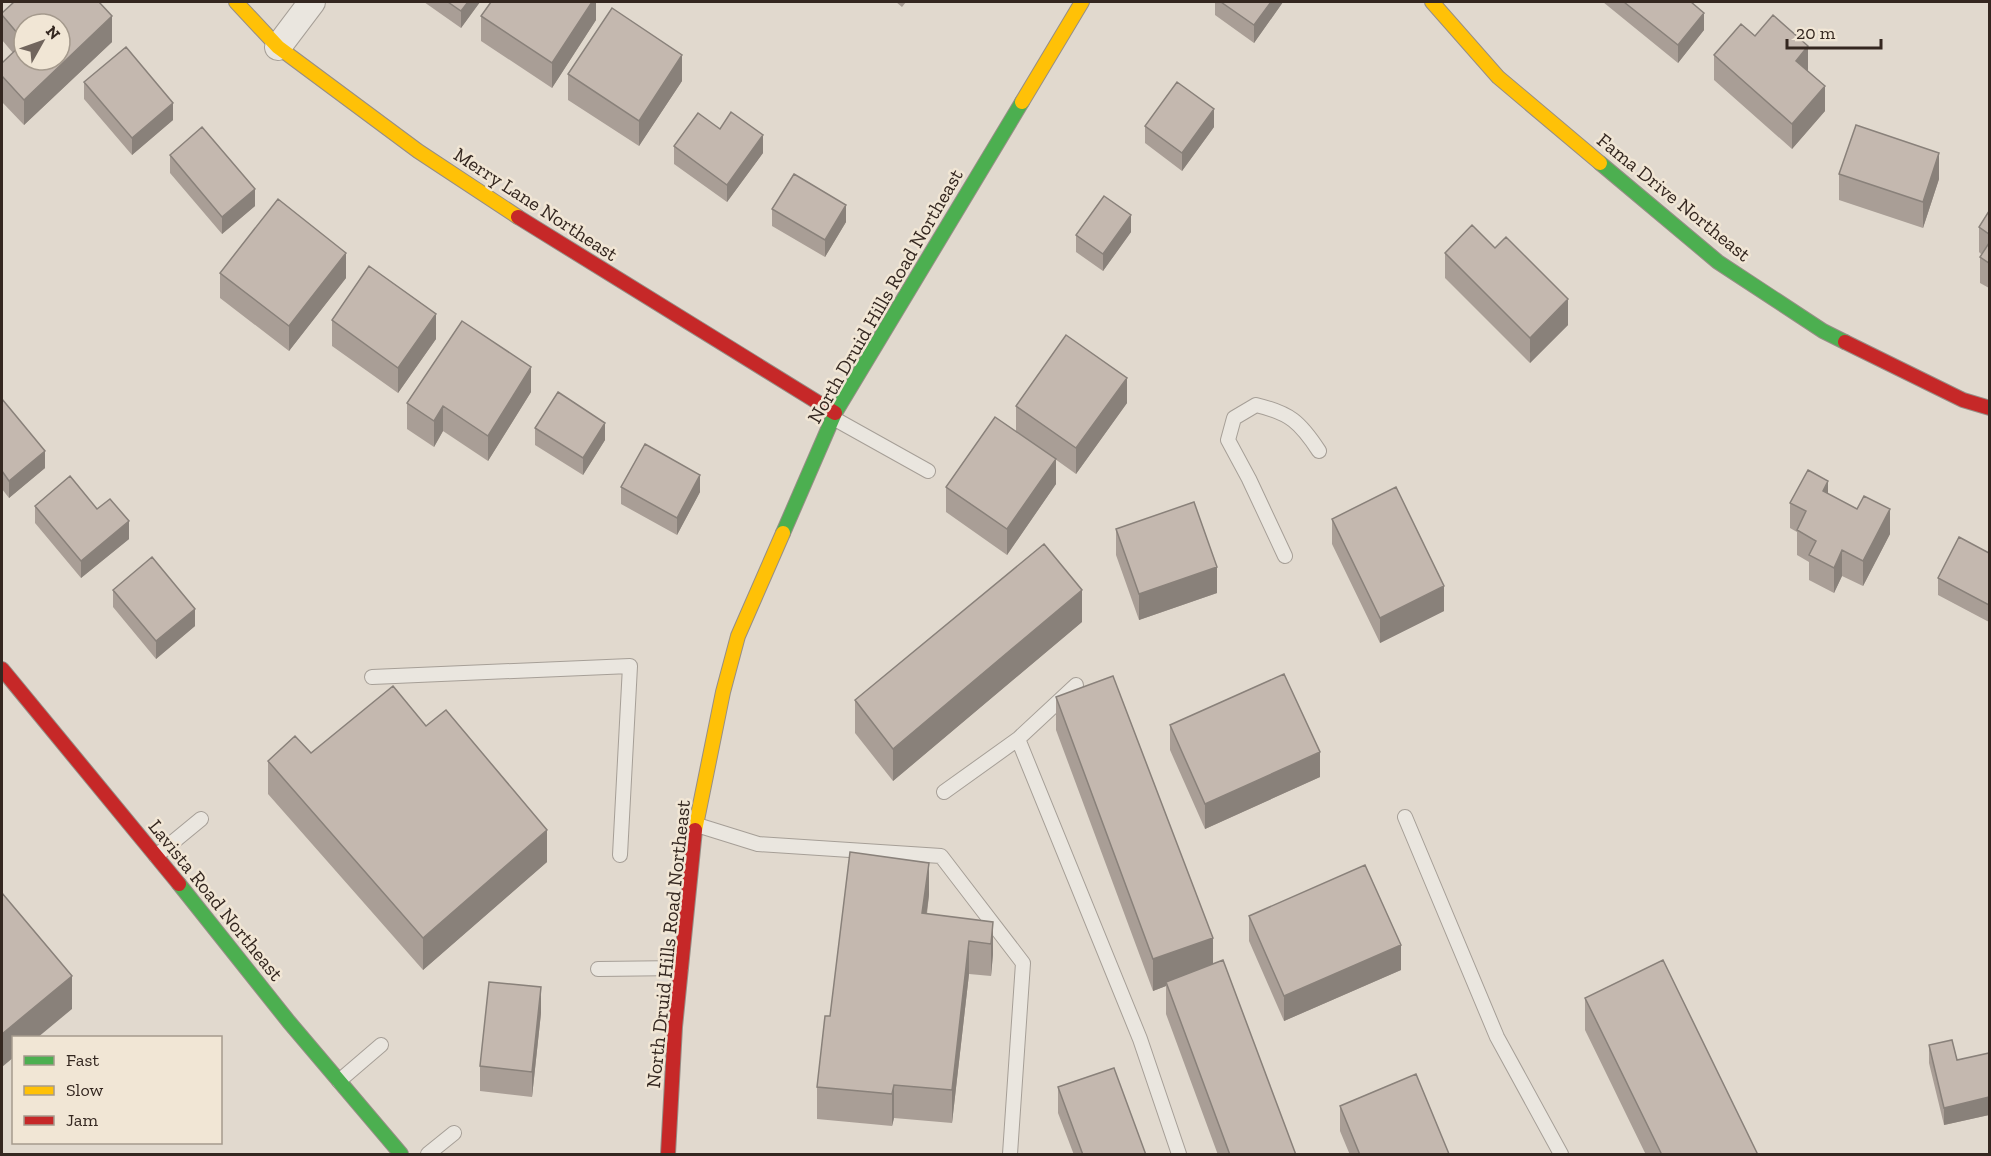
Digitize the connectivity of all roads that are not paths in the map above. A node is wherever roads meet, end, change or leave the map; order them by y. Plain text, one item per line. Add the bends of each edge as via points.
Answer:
1 (236, 2) edge
2 (312, 2) edge
3 (1082, 2) edge
4 (1432, 2) edge
5 (278, 47) junction
6 (1989, 408) edge
7 (834, 415) junction
8 (1318, 451) dead end
9 (928, 471) dead end
10 (1285, 556) dead end
11 (2, 669) edge
12 (372, 676) dead end
13 (1076, 685) dead end
14 (1018, 739) junction
15 (944, 792) dead end
16 (1405, 817) dead end
17 (201, 819) dead end
18 (696, 825) junction
19 (620, 855) dead end
20 (156, 856) junction
21 (681, 968) junction
22 (598, 969) dead end
23 (381, 1045) dead end
24 (339, 1082) junction
25 (454, 1133) dead end
26 (401, 1155) edge
27 (428, 1155) edge
28 (668, 1155) edge
29 (1010, 1155) edge
30 (1179, 1155) edge
31 (1561, 1155) edge

1 - 5 main road, Merry Lane Northeast
2 - 5 street
3 - 7 main road, North Druid Hills Road Northeast
4 - 6 main road, Fama Drive Northeast via 1498,77 1718,262 1823,331 1963,400
5 - 7 main road, Merry Lane Northeast via 418,151
7 - 9 lane
7 - 18 main road, North Druid Hills Road Northeast via 738,636
8 - 10 lane via 1306,430 1280,411 1256,405 1234,417 1228,440
11 - 20 main road, Lavista Road Northeast
12 - 19 lane via 630,666
13 - 14 lane
14 - 15 lane
14 - 30 lane via 1140,1039
16 - 31 lane via 1497,1037
17 - 20 lane
18 - 21 main road, North Druid Hills Road Northeast
18 - 29 lane via 758,844 941,856 1023,963
20 - 24 main road, Lavista Road Northeast
21 - 22 lane
21 - 28 main road, North Druid Hills Road Northeast
23 - 24 lane
24 - 26 main road, Lavista Road Northeast
25 - 27 lane

